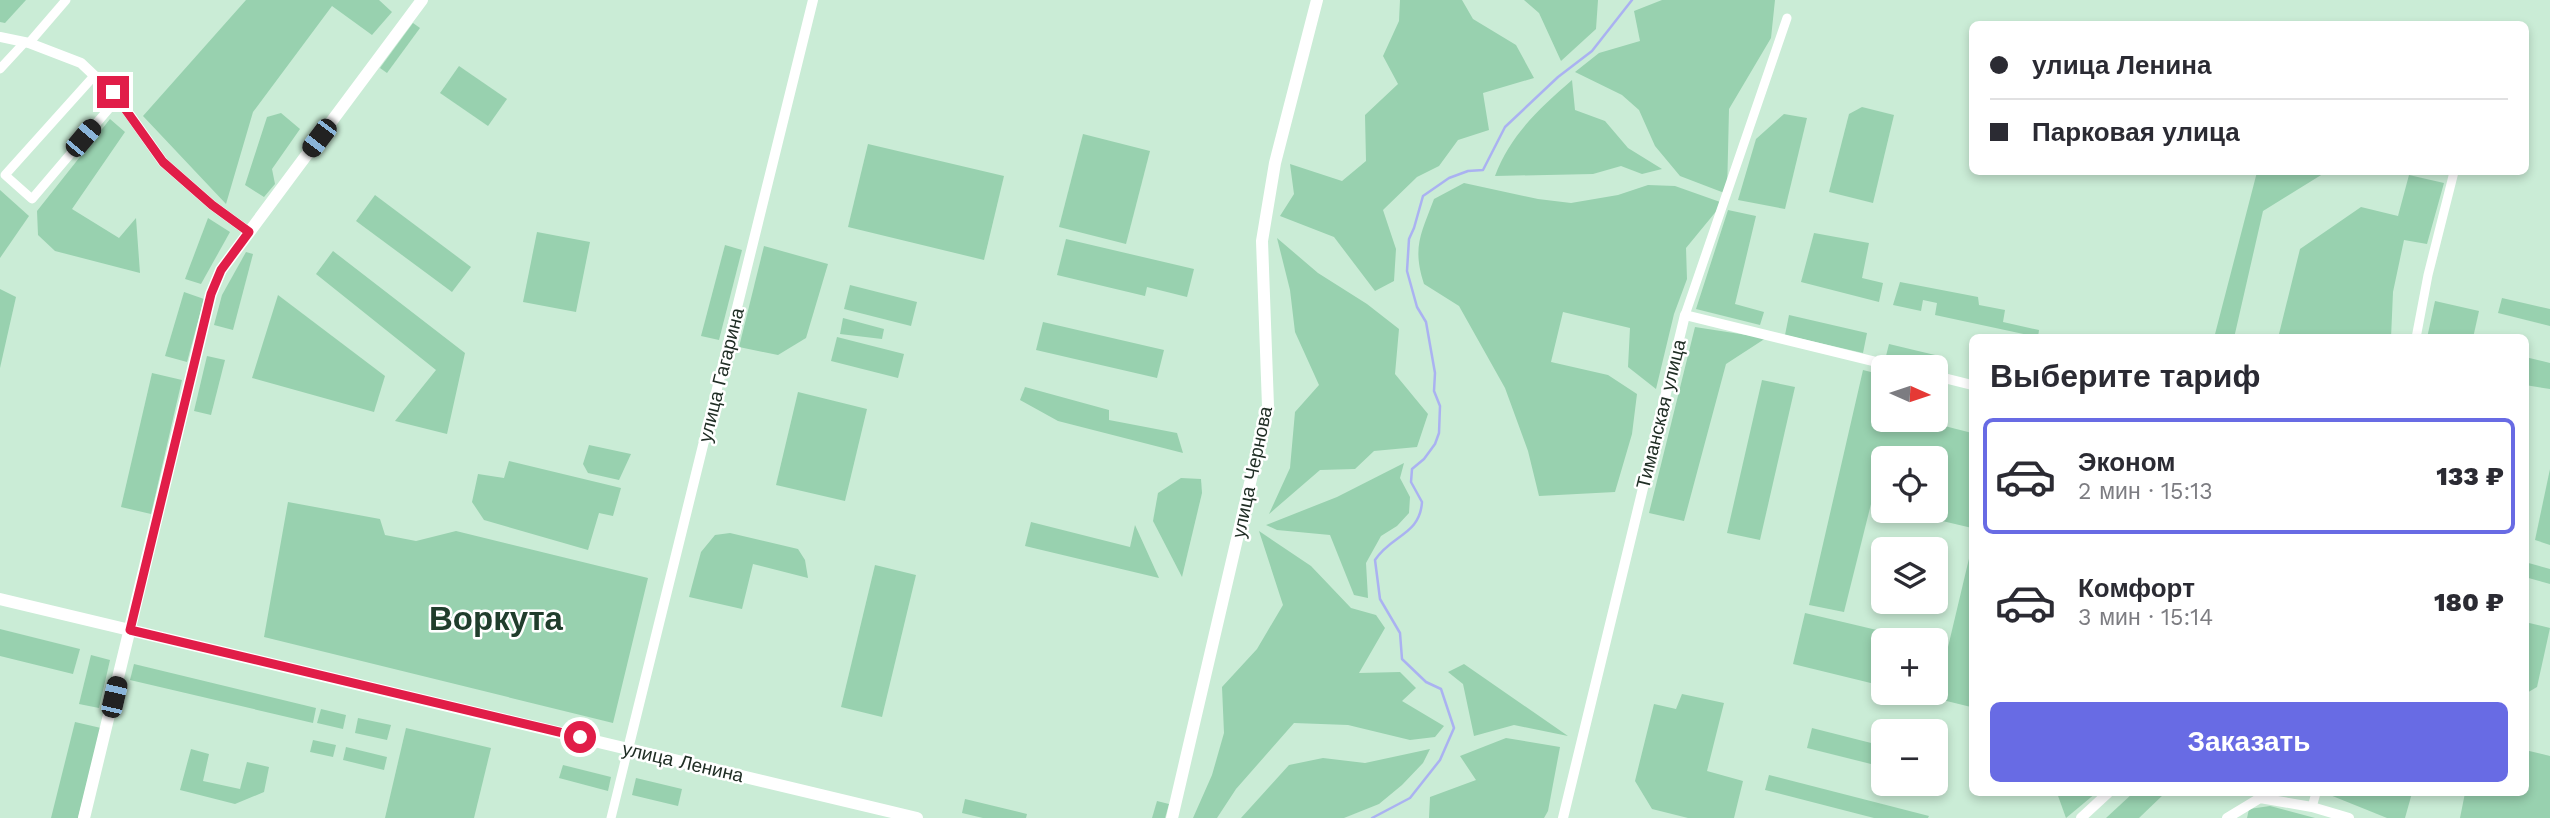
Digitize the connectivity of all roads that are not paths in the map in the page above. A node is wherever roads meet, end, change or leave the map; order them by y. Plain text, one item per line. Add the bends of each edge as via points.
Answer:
1 (66, 0) edge
2 (422, 0) edge
3 (813, 0) edge
4 (1317, 0) edge
5 (1787, 18) dead end
6 (0, 37) edge
7 (27, 43) junction
8 (0, 69) edge
9 (94, 76) junction
10 (118, 98) junction
11 (2453, 175) edge
12 (249, 232) junction
13 (1685, 315) junction
14 (2417, 334) edge
15 (1871, 361) edge
16 (1948, 379) edge
17 (1969, 384) edge
18 (0, 599) edge
19 (130, 630) junction
20 (628, 749) junction
21 (2106, 796) edge
22 (2315, 796) edge
23 (2312, 807) junction
24 (84, 818) edge
25 (611, 818) edge
26 (917, 818) edge
27 (1172, 818) edge
28 (1563, 818) edge
29 (2081, 818) edge
30 (2227, 818) edge
31 (2349, 818) edge

1 - 7 street
2 - 12 main road
3 - 20 street, улица Гагарина
4 - 27 main road, улица Чернова via 1275,163 1262,241 1268,406
5 - 13 street, Тиманская улица
6 - 7 street
7 - 8 street
7 - 9 street via 81,63
9 - 10 street
9 - 10 street via 5,175 32,199
10 - 12 street via 163,162
11 - 14 street
12 - 19 main road via 221,270 211,294
13 - 15 street
13 - 28 street, Тиманская улица
16 - 17 street
18 - 19 main road, улица Ленина
19 - 20 main road, улица Ленина
19 - 24 main road
20 - 25 street
20 - 26 main road, улица Ленина
21 - 29 street
22 - 23 street
23 - 30 street via 2260,798
23 - 31 street

